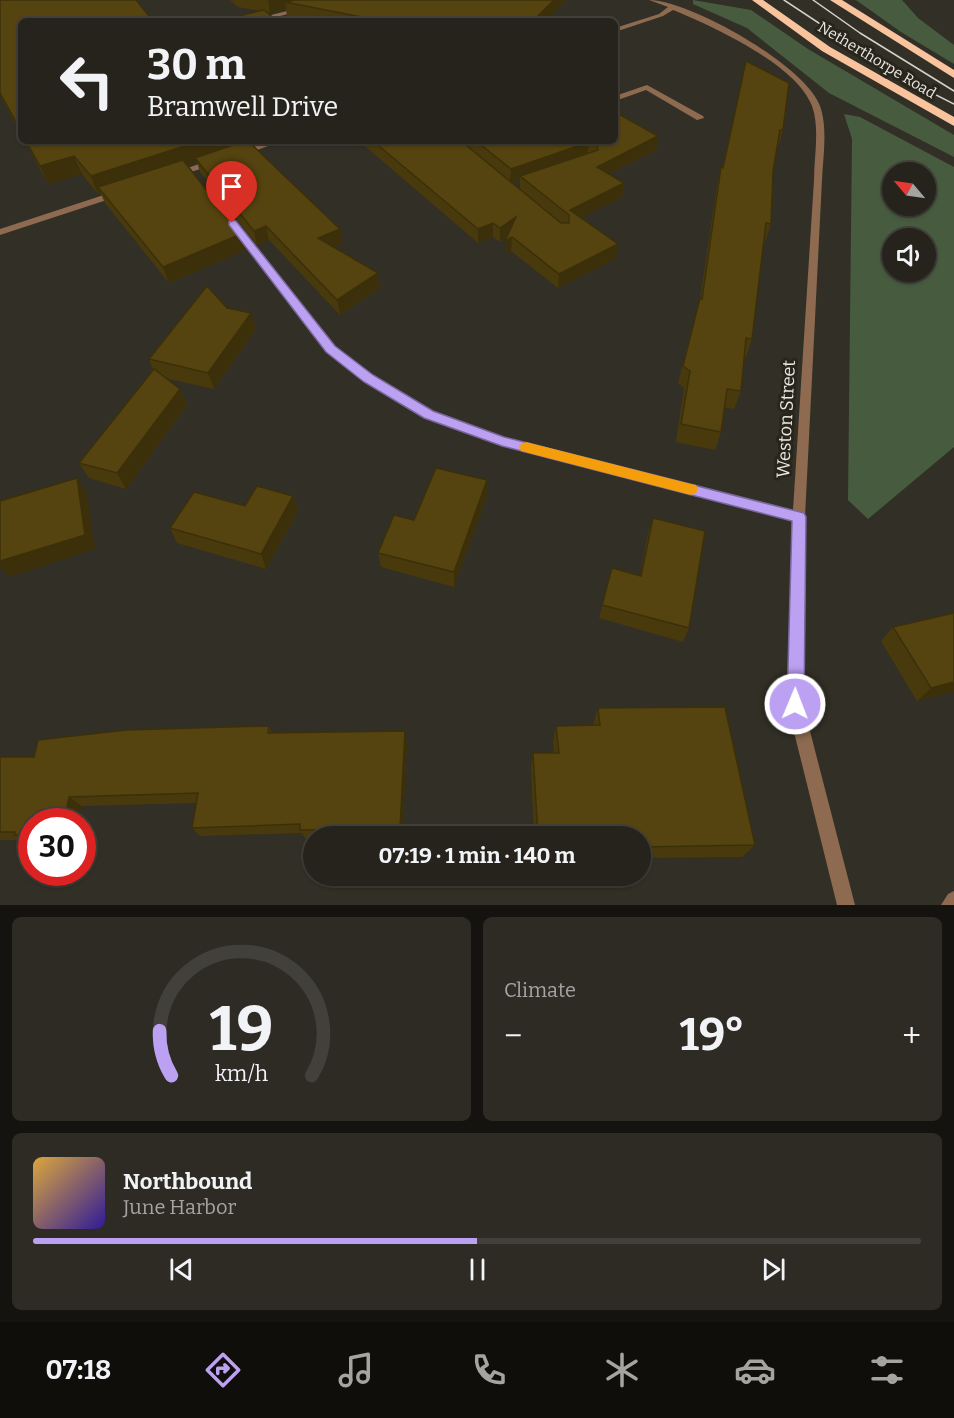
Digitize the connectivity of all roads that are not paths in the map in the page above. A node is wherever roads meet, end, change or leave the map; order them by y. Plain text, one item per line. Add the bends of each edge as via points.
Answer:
1 (652, 0) edge
2 (757, 0) edge
3 (835, 0) edge
4 (674, 6) junction
5 (313, 7) edge
6 (264, 18) edge
7 (618, 29) edge
8 (954, 75) edge
9 (618, 98) edge
10 (700, 118) dead end
11 (954, 122) edge
12 (268, 144) edge
13 (234, 155) edge
14 (223, 159) edge
15 (168, 177) edge
16 (124, 192) edge
17 (220, 207) edge
18 (0, 232) edge
19 (799, 517) junction
20 (954, 900) edge
21 (846, 905) edge
22 (950, 905) edge

1 - 4 street, Weston Street
2 - 11 highway, Netherthorpe Road via 826,49
3 - 8 highway, Netherthorpe Road
4 - 7 street via 661,15
4 - 19 street, Weston Street via 765,54 786,70 811,96 816,107 818,180
5 - 6 street
9 - 10 street via 647,87
12 - 13 street
14 - 15 street via 194,174
16 - 18 street
17 - 19 street via 330,349 368,378 429,415 502,441
19 - 21 street, Weston Street via 795,704
20 - 22 street

